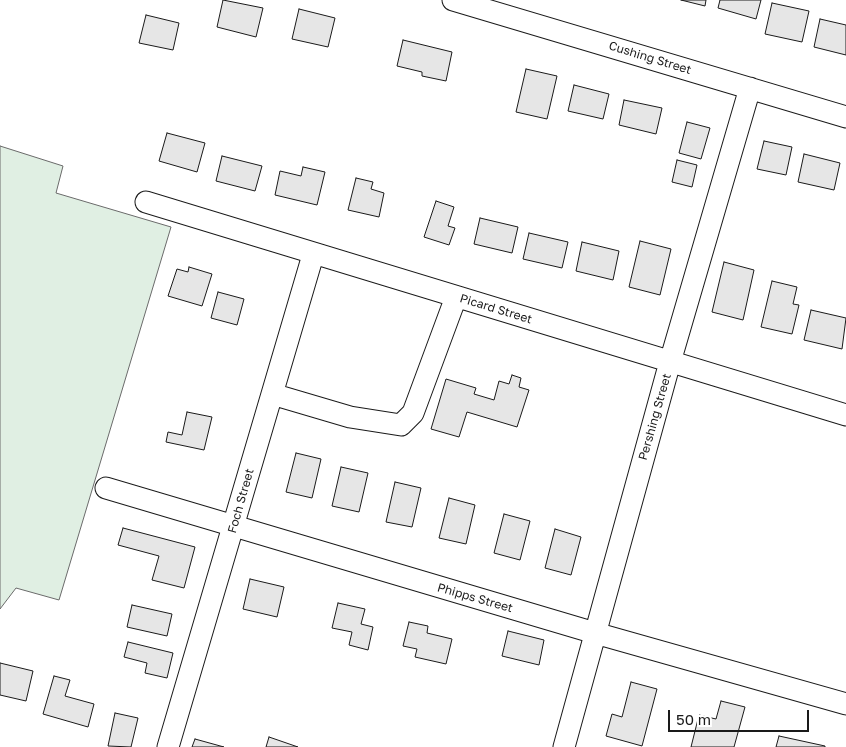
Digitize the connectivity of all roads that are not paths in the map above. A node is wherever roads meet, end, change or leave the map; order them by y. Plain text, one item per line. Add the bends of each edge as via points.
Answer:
1 (453, 0) edge
2 (750, 88) junction
3 (846, 117) edge
4 (146, 202) dead end
5 (313, 255) junction
6 (456, 297) junction
7 (670, 362) junction
8 (272, 394) junction
9 (846, 415) edge
10 (106, 488) dead end
11 (234, 526) junction
12 (595, 633) junction
13 (846, 704) edge
14 (566, 746) edge
15 (168, 747) edge

1 - 2 street, Cushing Street
2 - 3 street, Cushing Street
2 - 7 street, Pershing Street
4 - 5 street, Picard Street
5 - 6 street, Picard Street
5 - 8 street, Foch Street
6 - 7 street, Picard Street
6 - 8 street via 413,413 401,425 350,417
7 - 9 street, Picard Street
7 - 12 street, Pershing Street
8 - 11 street, Foch Street
10 - 11 street, Phipps Street
11 - 12 street, Phipps Street
11 - 15 street, Foch Street
12 - 13 street, Phipps Street
12 - 14 street, Pershing Street

